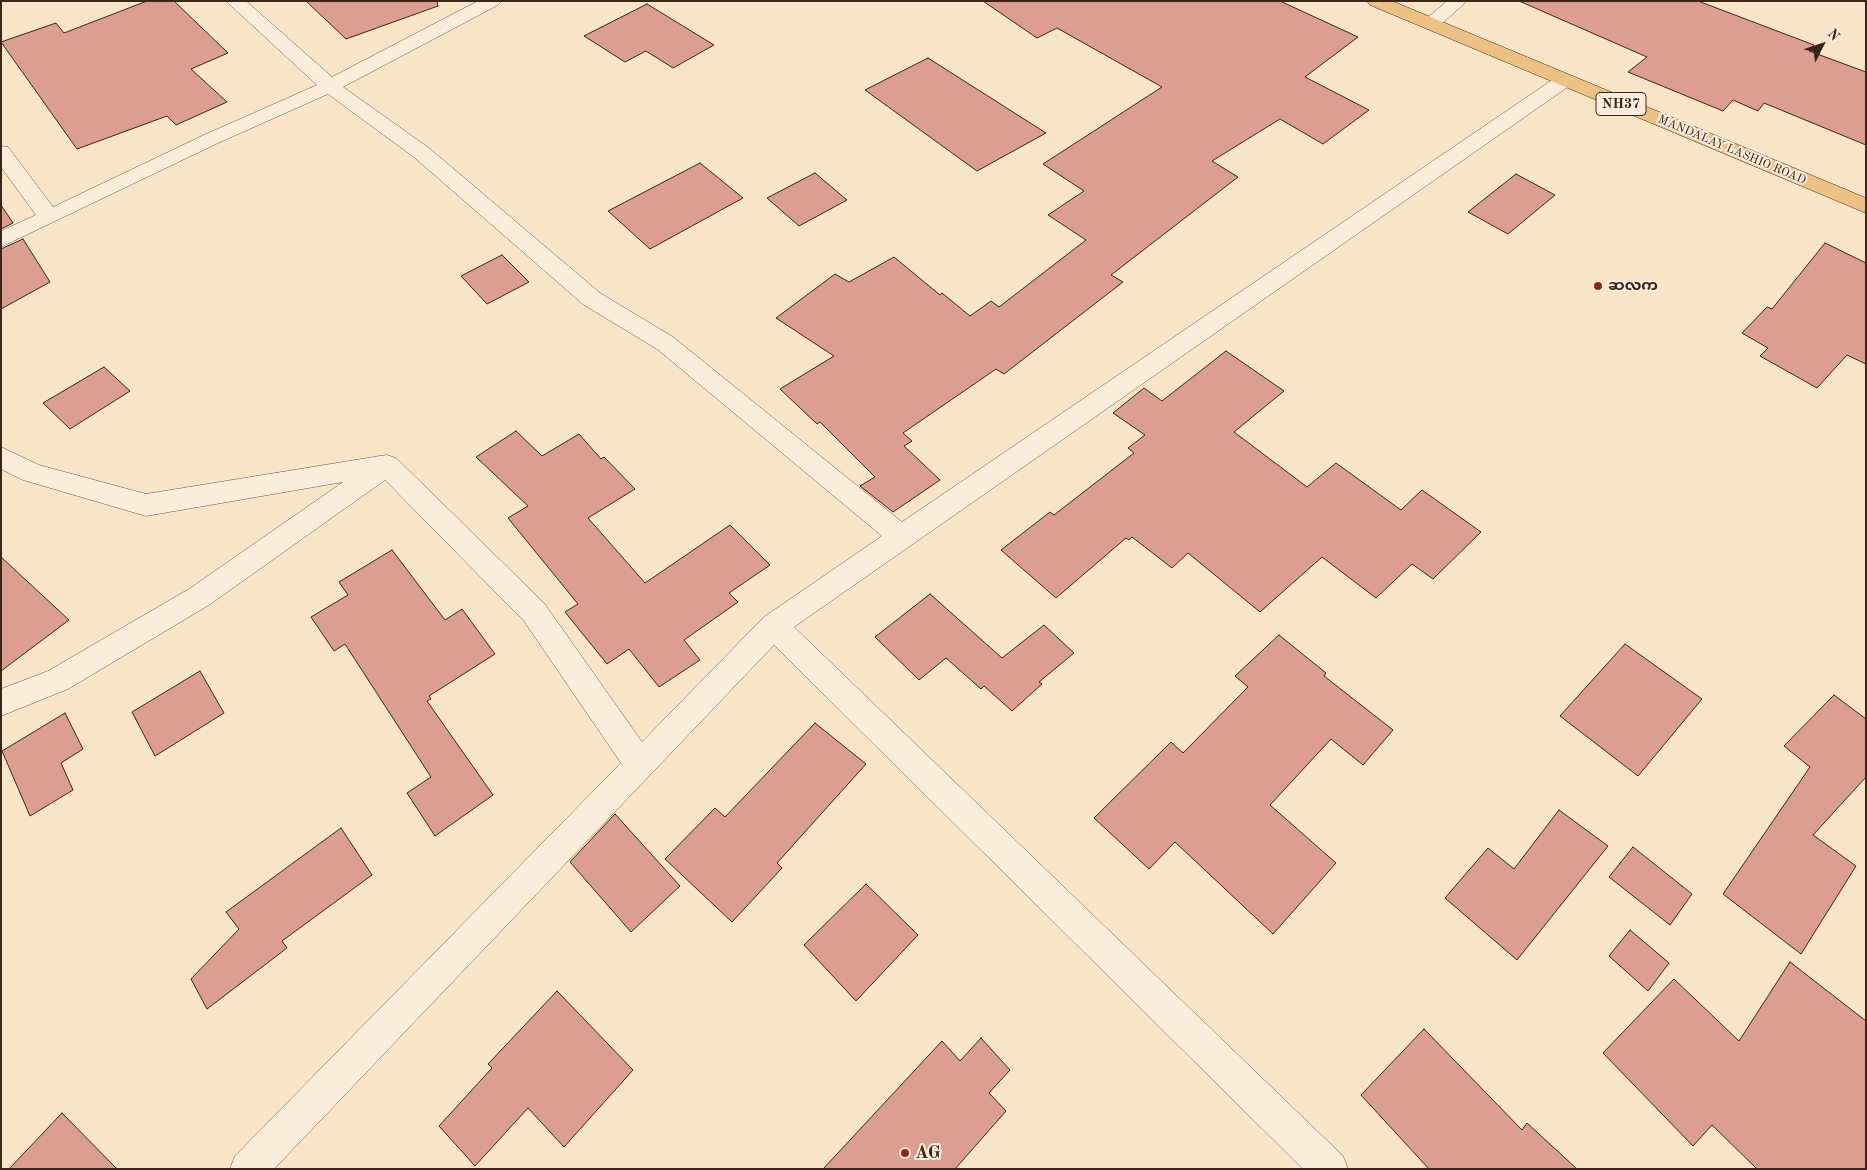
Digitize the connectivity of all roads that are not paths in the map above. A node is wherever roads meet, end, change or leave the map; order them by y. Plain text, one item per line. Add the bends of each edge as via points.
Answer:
1 (235, 1) edge
2 (492, 1) edge
3 (1376, 1) edge
4 (1458, 1) edge
5 (1431, 24) junction
6 (1565, 80) junction
7 (330, 86) junction
8 (1, 152) edge
9 (1866, 206) edge
10 (49, 217) junction
11 (1, 240) edge
12 (1, 457) edge
13 (387, 465) junction
14 (902, 537) junction
15 (774, 626) junction
16 (1, 703) edge
17 (640, 765) junction
18 (248, 1169) edge
19 (1330, 1169) edge

1 - 7 street
2 - 7 street
3 - 5 highway, MANDALAY LASHIO ROAD / NH37
4 - 5 street
5 - 6 highway, MANDALAY LASHIO ROAD / NH37
6 - 9 highway, MANDALAY LASHIO ROAD / NH37
6 - 14 street
7 - 10 street
7 - 14 street via 422,153 592,299 665,343
8 - 10 street
10 - 11 street
12 - 13 street via 32,473 146,505
13 - 16 street via 199,597 58,680
13 - 17 street via 534,612
14 - 15 street
15 - 17 street
15 - 19 street
17 - 18 street

